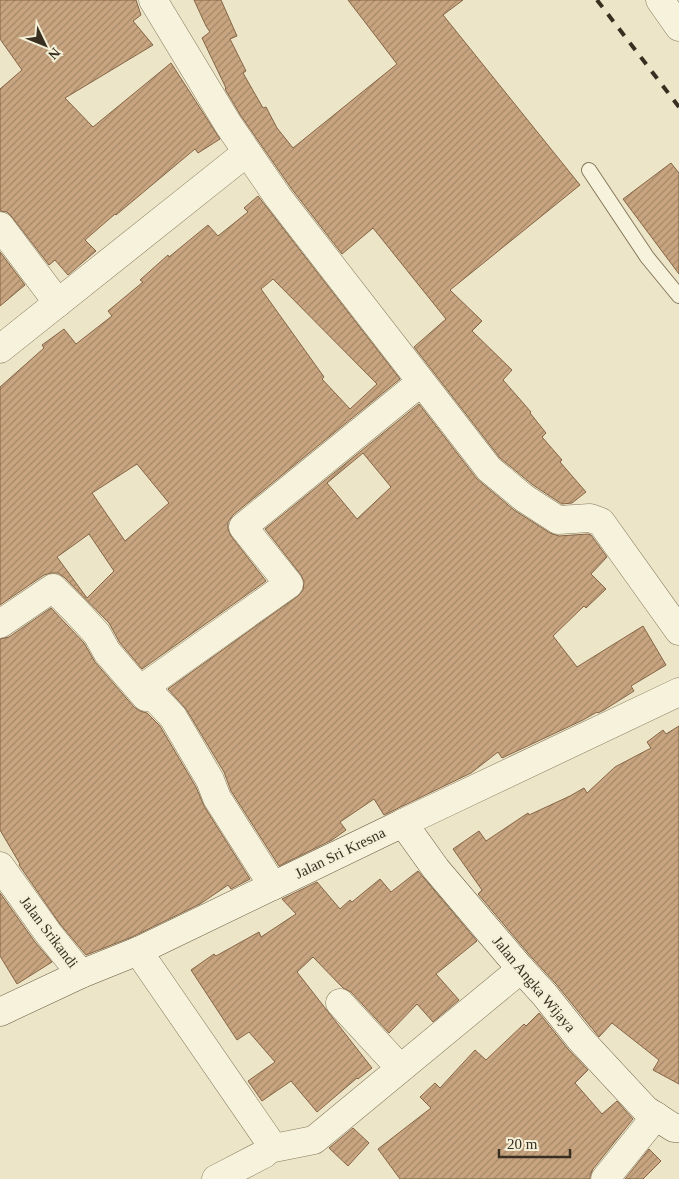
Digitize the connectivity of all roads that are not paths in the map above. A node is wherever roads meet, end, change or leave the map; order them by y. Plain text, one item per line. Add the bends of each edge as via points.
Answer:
1 (153, 0) edge
2 (660, 0) edge
3 (679, 27) edge
4 (246, 153) junction
5 (589, 170) dead end
6 (0, 226) edge
7 (679, 296) edge
8 (58, 303) junction
9 (0, 349) edge
10 (421, 382) junction
11 (0, 624) edge
12 (679, 631) edge
13 (140, 690) junction
14 (679, 692) edge
15 (403, 823) junction
16 (0, 866) edge
17 (273, 886) junction
18 (138, 951) junction
19 (521, 969) junction
20 (81, 974) junction
21 (340, 1003) dead end
22 (0, 1012) edge
23 (400, 1068) junction
24 (667, 1122) edge
25 (269, 1149) junction
26 (216, 1179) edge
27 (605, 1179) edge

1 - 4 street
2 - 3 street
4 - 8 street
4 - 10 street
5 - 7 lane via 647,257
6 - 8 street
8 - 9 street
10 - 12 street via 489,469 524,498 558,520 590,518 601,522
10 - 13 street via 243,527 289,584
11 - 13 street via 53,588 97,634 107,652
13 - 17 street via 146,697 154,697 173,717 217,798
14 - 15 street, Jalan Sri Kresna
15 - 17 street, Jalan Sri Kresna
15 - 19 street, Jalan Angka Wijaya via 436,869
16 - 20 street, Jalan Srikandi
17 - 18 street, Jalan Sri Kresna
18 - 20 street, Jalan Sri Kresna
18 - 25 street via 269,1141
19 - 23 street
19 - 24 street, Jalan Angka Wijaya via 646,1110
20 - 22 street, Jalan Sri Kresna
21 - 23 street
23 - 25 street via 314,1140
24 - 27 street
25 - 26 street

